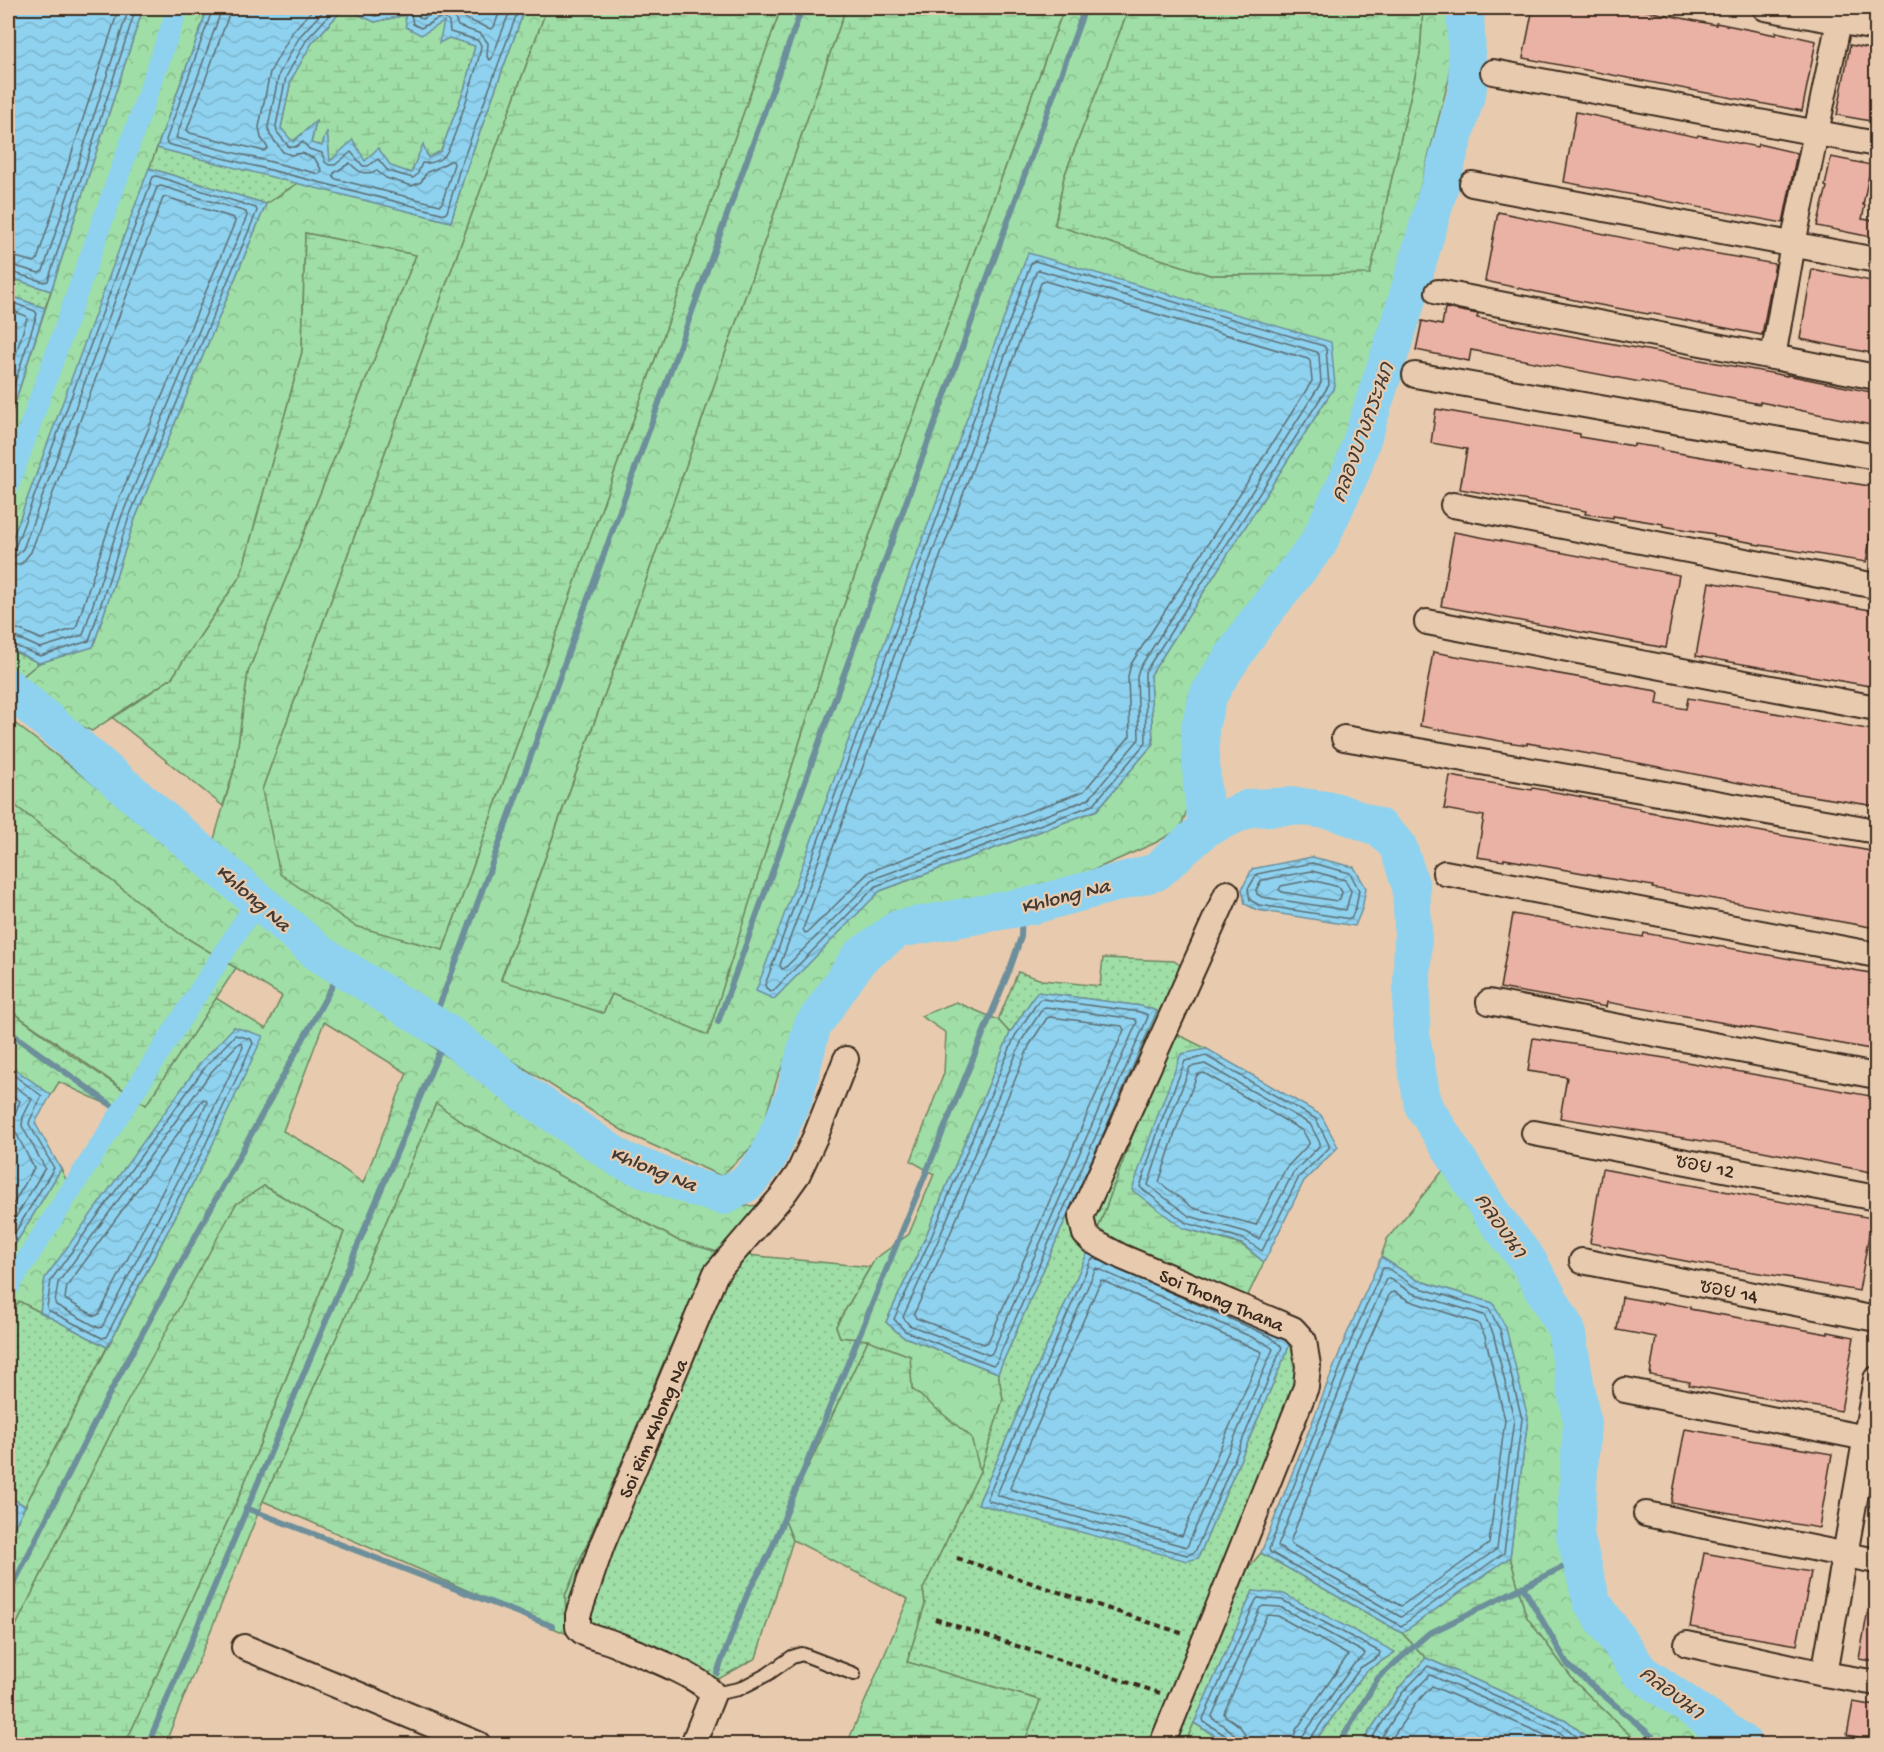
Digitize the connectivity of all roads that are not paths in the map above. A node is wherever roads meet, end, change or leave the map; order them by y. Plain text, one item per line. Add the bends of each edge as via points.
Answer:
1 (1765, 8) edge
2 (1839, 21) junction
3 (1876, 28) edge
4 (1493, 72) dead end
5 (1815, 133) junction
6 (1876, 144) edge
7 (1473, 184) dead end
8 (1793, 244) junction
9 (1876, 260) edge
10 (1438, 292) dead end
11 (1773, 357) junction
12 (1415, 375) dead end
13 (1876, 376) edge
14 (1876, 457) edge
15 (1453, 505) dead end
16 (1876, 586) edge
17 (1427, 622) dead end
18 (1876, 708) edge
19 (1344, 738) dead end
20 (1876, 831) edge
21 (1445, 873) dead end
22 (1227, 893) dead end
23 (1876, 955) edge
24 (1489, 1002) dead end
25 (846, 1059) dead end
26 (1876, 1076) edge
27 (1534, 1133) dead end
28 (1876, 1198) edge
29 (1582, 1261) dead end
30 (1876, 1319) edge
31 (1876, 1379) edge
32 (1625, 1390) dead end
33 (1871, 1439) edge
34 (1646, 1514) dead end
35 (1845, 1555) junction
36 (1876, 1561) edge
37 (1688, 1644) dead end
38 (244, 1647) dead end
39 (854, 1674) dead end
40 (1824, 1674) junction
41 (1876, 1683) edge
42 (713, 1694) junction
43 (478, 1744) edge
44 (693, 1744) edge
45 (1162, 1744) edge

1 - 2 street
2 - 3 street
2 - 5 street
4 - 5 street
5 - 6 street
5 - 8 street
7 - 8 street
8 - 9 street
8 - 11 street
10 - 11 street
11 - 13 street
12 - 14 street
15 - 16 street
17 - 18 street
19 - 20 street
21 - 23 street
22 - 45 street, Soi Thong Thana via 1081,1217 1085,1234 1092,1241 1122,1257 1293,1329 1304,1341 1308,1366 1306,1387
24 - 26 street
25 - 42 street, Soi Rim Khlong Na via 798,1174 716,1273 602,1545 578,1615 578,1627 584,1634 681,1672 704,1684
27 - 28 street, ซอย 12
29 - 30 street, ซอย 14
31 - 33 street
32 - 33 street
33 - 35 street
34 - 35 street
35 - 36 street
35 - 40 street
37 - 40 street
38 - 43 street
39 - 42 lane via 802,1654 739,1689
40 - 41 street
42 - 44 street

